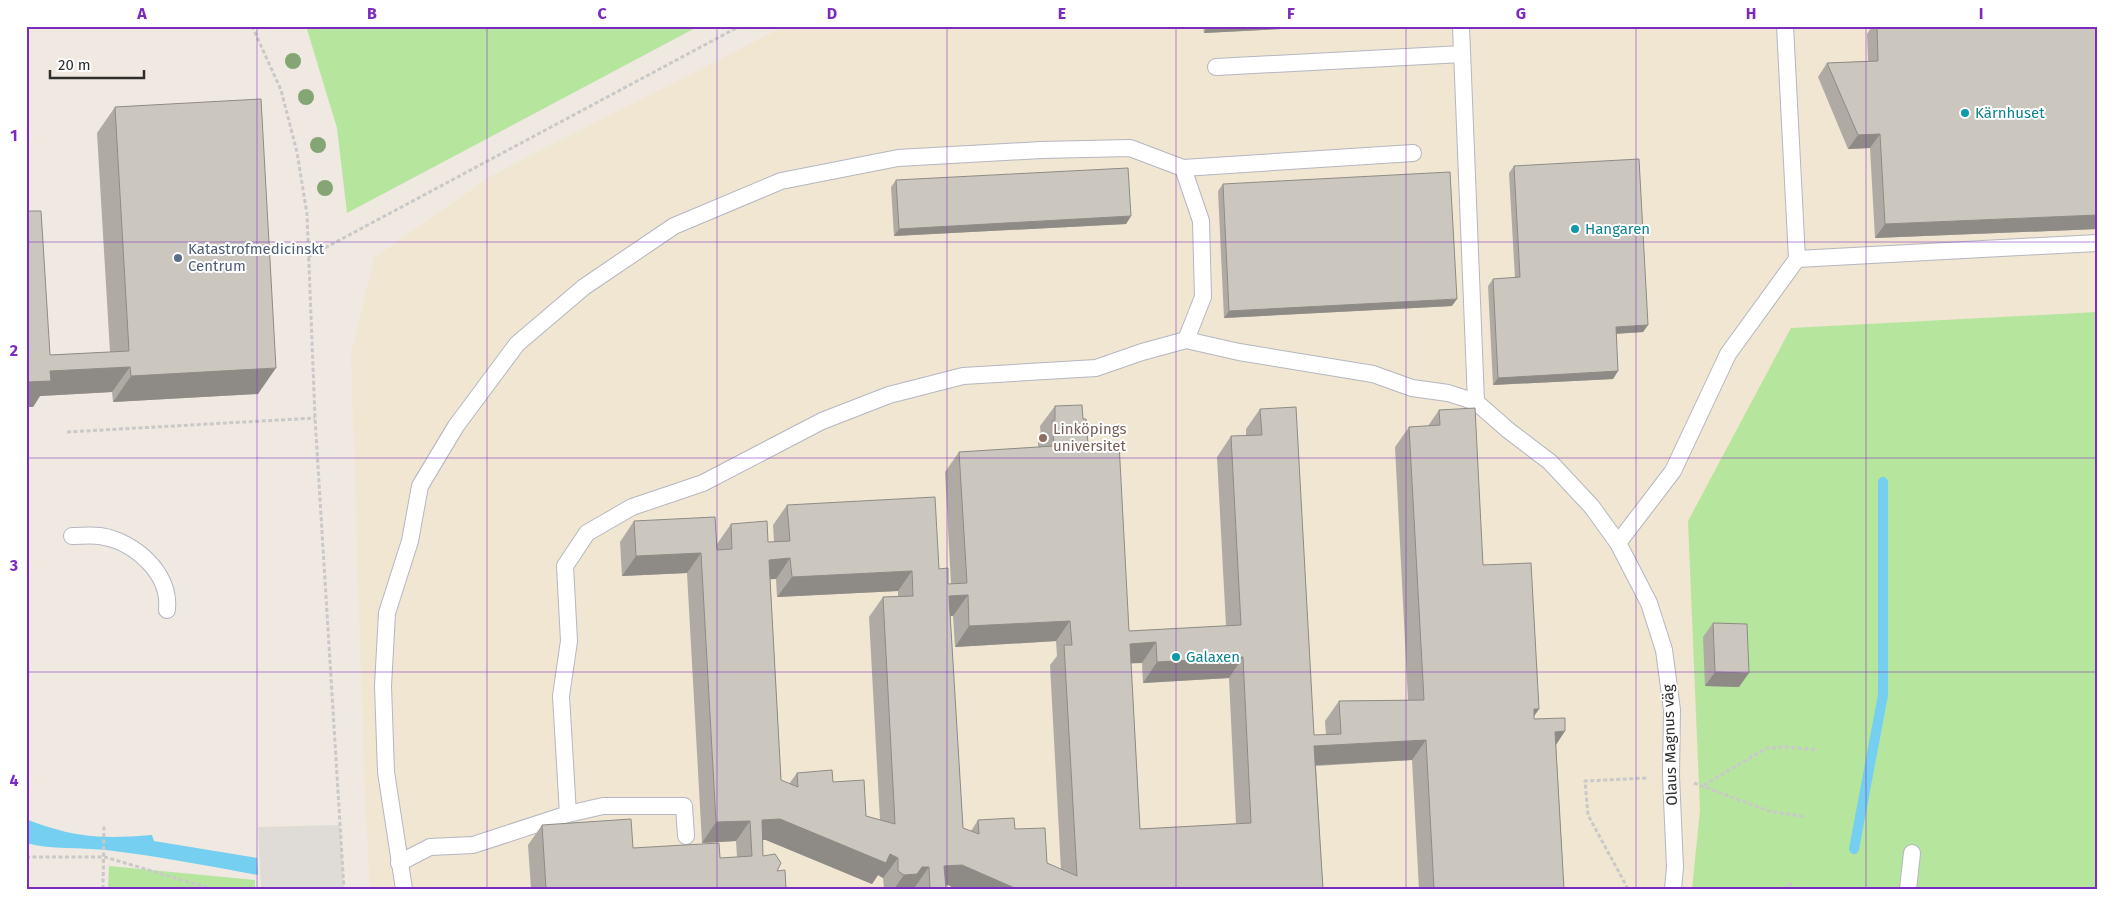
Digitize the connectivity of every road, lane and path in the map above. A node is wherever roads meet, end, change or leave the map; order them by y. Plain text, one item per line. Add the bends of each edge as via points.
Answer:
1 (252, 26) edge
2 (740, 26) edge
3 (1461, 26) edge
4 (1784, 26) edge
5 (1462, 54) junction
6 (1216, 67) dead end
7 (1413, 153) dead end
8 (1183, 168) junction
9 (2097, 243) edge
10 (308, 257) junction
11 (1797, 259) junction
12 (1186, 340) junction
13 (1476, 402) junction
14 (315, 418) junction
15 (67, 432) dead end
16 (72, 536) dead end
17 (1618, 543) junction
18 (167, 610) dead end
19 (1818, 750) dead end
20 (1671, 776) junction
21 (1704, 785) junction
22 (568, 814) junction
23 (1806, 817) dead end
24 (104, 826) dead end
25 (686, 836) dead end
26 (1912, 853) dead end
27 (105, 855) junction
28 (26, 856) edge
29 (399, 863) junction
30 (1794, 882) dead end
31 (104, 889) edge
32 (212, 889) edge
33 (344, 889) edge
34 (404, 889) edge
35 (1628, 889) edge
36 (1673, 889) edge
37 (1783, 889) edge
38 (1908, 889) edge

1 - 10 path via 282,90 307,214
2 - 10 path
3 - 5 lane
4 - 11 lane
5 - 6 lane
5 - 13 lane
7 - 8 lane
8 - 12 lane via 1201,221 1203,278 1203,297
8 - 29 lane via 1130,148 1041,150 898,158 781,181 674,226 584,287 517,344 456,426 420,486 410,541 387,613 383,686 386,772
9 - 11 lane
10 - 14 path
11 - 17 lane via 1728,354 1673,471
12 - 13 lane via 1373,374 1412,388
12 - 22 lane via 1096,368 963,376 889,395 822,421 703,483 632,507 587,533 565,566 569,641 560,696
13 - 17 lane, Olaus Magnus väg via 1550,462 1592,508
14 - 15 path
14 - 33 path
16 - 18 lane via 100,536 126,544 144,557 161,577 168,600
17 - 20 lane, Olaus Magnus väg via 1649,603 1664,650 1672,710
19 - 21 path via 1767,748
20 - 21 path
20 - 35 path via 1585,782 1588,815
20 - 36 lane, Olaus Magnus väg
21 - 23 path via 1769,811
22 - 25 lane via 603,806 684,806
22 - 29 lane via 473,845 430,847
24 - 27 path
26 - 38 lane
27 - 28 path
27 - 31 path
27 - 32 path
29 - 34 lane
30 - 37 path

